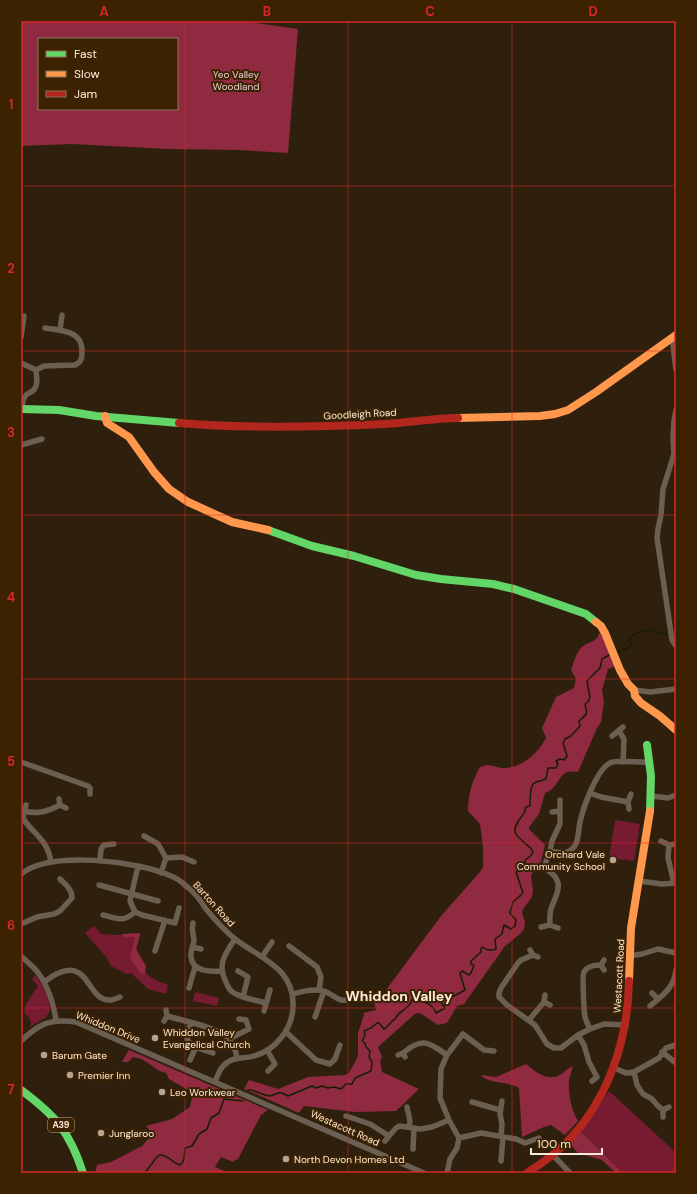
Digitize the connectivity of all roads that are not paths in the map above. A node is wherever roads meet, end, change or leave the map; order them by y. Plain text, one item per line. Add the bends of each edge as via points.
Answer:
1 (62, 315) dead end
2 (24, 316) dead end
3 (45, 328) dead end
4 (60, 330) junction
5 (674, 336) edge
6 (21, 337) edge
7 (21, 363) edge
8 (36, 370) junction
9 (676, 370) edge
10 (21, 408) edge
11 (676, 410) edge
12 (105, 416) junction
13 (42, 439) dead end
14 (21, 445) edge
15 (676, 646) edge
16 (676, 689) edge
17 (634, 690) junction
18 (676, 730) edge
19 (612, 736) dead end
20 (647, 745) dead end
21 (21, 762) edge
22 (623, 762) junction
23 (649, 762) junction
24 (590, 793) junction
25 (90, 794) dead end
26 (631, 794) dead end
27 (676, 795) edge
28 (651, 796) junction
29 (560, 800) dead end
30 (628, 802) junction
31 (62, 804) dead end
32 (629, 809) dead end
33 (560, 811) junction
34 (552, 812) dead end
35 (144, 836) dead end
36 (661, 841) dead end
37 (114, 844) dead end
38 (676, 844) edge
39 (668, 845) junction
40 (550, 851) junction
41 (166, 858) junction
42 (100, 861) junction
43 (51, 862) junction
44 (194, 862) dead end
45 (138, 866) junction
46 (22, 871) edge
47 (161, 872) junction
48 (60, 879) dead end
49 (639, 881) junction
50 (675, 883) edge
51 (99, 885) dead end
52 (131, 893) junction
53 (158, 901) dead end
54 (179, 908) dead end
55 (135, 912) junction
56 (103, 915) dead end
57 (165, 920) junction
58 (193, 923) dead end
59 (21, 924) edge
60 (550, 925) junction
61 (541, 927) dead end
62 (558, 928) dead end
63 (235, 939) junction
64 (272, 942) dead end
65 (289, 946) dead end
66 (192, 947) junction
67 (201, 949) dead end
68 (155, 951) dead end
69 (676, 953) edge
70 (534, 954) dead end
71 (21, 956) edge
72 (629, 956) junction
73 (262, 957) junction
74 (603, 965) dead end
75 (195, 967) junction
76 (676, 970) edge
77 (221, 971) junction
78 (238, 971) dead end
79 (44, 982) junction
80 (189, 988) dead end
81 (270, 990) dead end
82 (322, 990) junction
83 (652, 993) dead end
84 (292, 994) junction
85 (545, 995) dead end
86 (243, 997) junction
87 (120, 998) dead end
88 (658, 999) junction
89 (352, 1000) dead end
90 (544, 1002) junction
91 (266, 1003) junction
92 (550, 1005) dead end
93 (650, 1006) dead end
94 (264, 1011) dead end
95 (166, 1016) dead end
96 (315, 1017) dead end
97 (239, 1019) dead end
98 (56, 1020) junction
99 (529, 1020) junction
100 (191, 1023) junction
101 (626, 1025) junction
102 (590, 1029) junction
103 (286, 1032) junction
104 (578, 1035) junction
105 (229, 1039) junction
106 (21, 1041) edge
107 (676, 1044) edge
108 (340, 1045) dead end
109 (196, 1047) junction
110 (267, 1050) junction
111 (495, 1050) dead end
112 (212, 1052) dead end
113 (662, 1052) junction
114 (402, 1055) dead end
115 (447, 1055) junction
116 (237, 1058) junction
117 (190, 1060) dead end
118 (676, 1063) edge
119 (614, 1068) junction
120 (268, 1071) dead end
121 (634, 1072) junction
122 (592, 1081) dead end
123 (215, 1082) junction
124 (21, 1090) edge
125 (257, 1100) joint
126 (502, 1101) dead end
127 (472, 1102) dead end
128 (407, 1107) dead end
129 (500, 1110) junction
130 (346, 1116) dead end
131 (663, 1117) dead end
132 (449, 1120) junction
133 (412, 1128) junction
134 (502, 1137) junction
135 (459, 1138) junction
136 (539, 1138) dead end
137 (413, 1149) dead end
138 (553, 1154) junction
139 (500, 1161) dead end
140 (83, 1173) edge
141 (424, 1173) edge
142 (447, 1173) edge
143 (527, 1173) edge
144 (570, 1173) edge

1 - 4 street
2 - 6 street
3 - 4 street
4 - 8 street via 69,332 80,342 81,361 75,365 44,366
5 - 9 street
5 - 12 street, Goodleigh Road via 568,410 548,415 331,426 211,426
7 - 8 street
8 - 10 street via 36,385 23,398
10 - 12 street, Goodleigh Road via 61,409
11 - 15 street via 674,454 663,489 658,533 671,636
12 - 17 street via 107,423 135,444 169,489 188,502 232,522 269,530 312,546 409,573 514,589 586,614 605,633 624,678
13 - 14 street
16 - 17 street via 650,692
17 - 18 street via 641,703
19 - 22 street via 621,729 624,739
20 - 23 street, Westacott Road
21 - 25 street via 88,786
22 - 23 street
22 - 24 street via 614,761 607,764
23 - 28 street, Westacott Road
24 - 30 street
24 - 40 street via 580,820 576,845 568,852
26 - 30 street
27 - 28 street via 668,798
28 - 49 street, Westacott Road
29 - 33 street
30 - 32 street
31 - 43 street via 37,813 25,808 24,820 46,844
33 - 34 street
33 - 40 street via 560,824
35 - 41 street via 158,844
36 - 39 street
37 - 42 street via 101,848
38 - 39 street
39 - 50 street via 668,858
40 - 60 street via 545,866 556,878 558,886 550,912
41 - 44 street via 182,857
41 - 47 street
42 - 43 street, Barton Road
42 - 45 street, Barton Road
43 - 46 street, Barton Road
45 - 47 street, Barton Road
45 - 52 street
47 - 63 street, Barton Road via 194,892 220,925
48 - 59 street via 72,893 68,903 54,914 37,917
49 - 50 street
49 - 72 street, Westacott Road
51 - 52 street
52 - 53 street
52 - 55 street via 130,902
54 - 57 street via 175,923
55 - 56 street via 122,920
55 - 57 street
57 - 68 street
58 - 66 street
60 - 61 street
60 - 62 street
63 - 73 street, Barton Road
63 - 77 street via 224,957
64 - 73 street
65 - 82 street via 317,967
66 - 67 street
66 - 75 street via 191,957
69 - 72 street via 658,949
70 - 99 street via 521,960 498,993 500,999
71 - 79 street
72 - 101 street, Westacott Road
73 - 84 street, Barton Road via 278,968
74 - 102 street via 594,965 587,969 583,976 584,1011
75 - 77 street
75 - 80 street
76 - 88 street via 674,982
77 - 86 street via 229,988
78 - 86 street via 248,977
79 - 87 street via 61,971 72,970 81,974 103,999 110,1001
79 - 98 street via 50,993
81 - 91 street
82 - 84 street
82 - 89 street via 339,1000
82 - 96 street
83 - 88 street
84 - 103 street, Barton Road via 292,1014
85 - 90 street
86 - 91 street
88 - 93 street
90 - 92 street
90 - 99 street
91 - 94 street
95 - 100 street
97 - 105 street via 246,1020 250,1029
98 - 106 street, Whiddon Drive via 43,1024
98 - 123 street, Whiddon Drive via 88,1026
99 - 104 street via 547,1044 554,1048 561,1048
100 - 105 street via 219,1031
100 - 109 street via 187,1038 189,1043
101 - 102 street via 604,1024
101 - 119 street, Westacott Road
102 - 104 street
103 - 108 street via 316,1060 330,1064 335,1059
103 - 110 street, Barton Road
104 - 122 street via 584,1045 588,1062 597,1077
105 - 116 street
107 - 113 street
109 - 112 street
109 - 117 street
110 - 116 street, Barton Road via 255,1056
110 - 120 street via 274,1064
111 - 115 street via 484,1050 465,1031
113 - 118 street
113 - 121 street via 659,1058
114 - 115 street via 409,1047 422,1042 431,1044
115 - 132 street via 441,1070 440,1098
116 - 123 street, Barton Road via 226,1062
119 - 121 street via 626,1073
119 - 138 street, Westacott Road via 594,1108 575,1133
121 - 131 street via 637,1085 643,1094 666,1109
123 - 125 street, Whiddon Drive
124 - 140 street, A39 via 62,1127 77,1154
125 - 141 street, Westacott Road
126 - 129 street
127 - 129 street
128 - 133 street
129 - 134 street
130 - 133 street via 370,1124 387,1138 399,1126
132 - 133 street via 432,1127
132 - 135 street
133 - 137 street
134 - 135 street via 481,1133
134 - 136 street via 525,1143
134 - 139 street
135 - 142 street
138 - 143 street, Westacott Road
138 - 144 street

